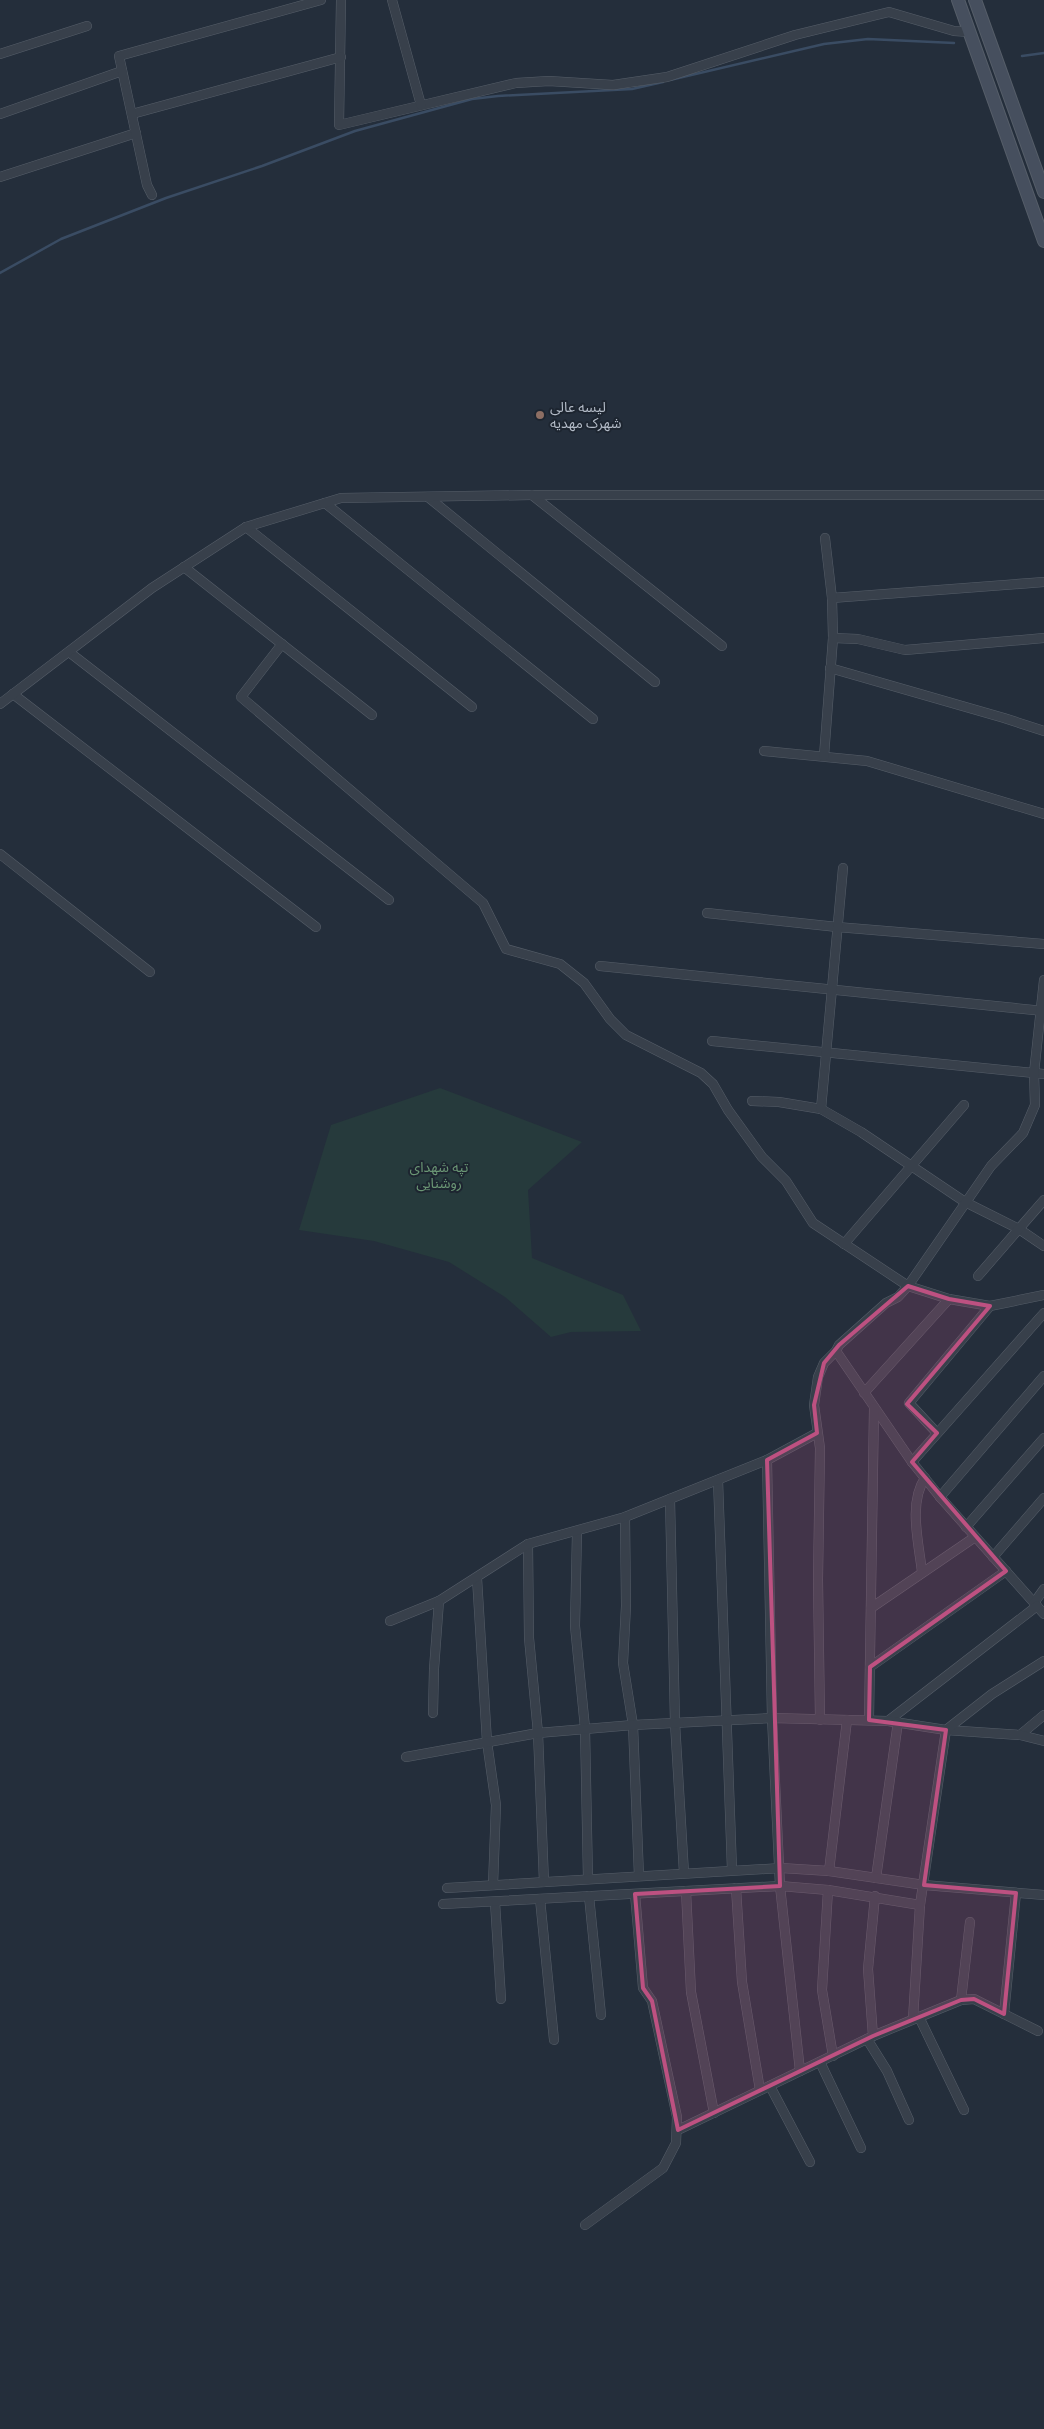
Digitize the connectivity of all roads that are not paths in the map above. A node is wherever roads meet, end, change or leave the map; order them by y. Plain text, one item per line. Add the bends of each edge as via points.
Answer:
1 (321, 0) edge
2 (341, 0) edge
3 (392, 0) edge
4 (958, 0) edge
5 (975, 0) edge
6 (87, 26) dead end
7 (970, 32) junction
8 (0, 54) edge
9 (341, 57) junction
10 (122, 71) junction
11 (421, 105) junction
12 (0, 114) edge
13 (132, 114) junction
14 (136, 133) junction
15 (0, 177) edge
16 (1044, 192) edge
17 (152, 195) dead end
18 (1044, 241) edge
19 (532, 495) junction
20 (1044, 496) edge
21 (428, 497) junction
22 (325, 503) junction
23 (246, 527) junction
24 (825, 538) dead end
25 (184, 568) junction
26 (1044, 582) edge
27 (832, 598) junction
28 (833, 638) junction
29 (1044, 638) edge
30 (282, 644) junction
31 (722, 646) dead end
32 (69, 652) junction
33 (830, 668) junction
34 (655, 682) dead end
35 (13, 694) junction
36 (0, 704) edge
37 (472, 707) dead end
38 (372, 715) dead end
39 (593, 719) dead end
40 (1044, 731) edge
41 (764, 752) dead end
42 (824, 756) junction
43 (1044, 814) edge
44 (0, 854) edge
45 (843, 868) dead end
46 (388, 900) dead end
47 (707, 913) dead end
48 (316, 927) dead end
49 (837, 927) junction
50 (1044, 944) edge
51 (600, 966) dead end
52 (150, 972) dead end
53 (1044, 980) edge
54 (831, 989) junction
55 (1042, 1011) edge
56 (712, 1041) dead end
57 (824, 1052) junction
58 (1034, 1073) junction
59 (1044, 1074) edge
60 (752, 1101) dead end
61 (964, 1105) dead end
62 (821, 1109) junction
63 (912, 1166) junction
64 (1044, 1200) edge
65 (965, 1202) junction
66 (1019, 1228) junction
67 (844, 1244) junction
68 (1044, 1246) edge
69 (978, 1276) dead end
70 (908, 1286) junction
71 (1044, 1295) edge
72 (949, 1299) junction
73 (990, 1306) junction
74 (1044, 1313) edge
75 (836, 1351) junction
76 (1044, 1376) edge
77 (864, 1393) junction
78 (874, 1408) junction
79 (817, 1433) junction
80 (937, 1433) junction
81 (1044, 1438) edge
82 (767, 1460) junction
83 (912, 1462) junction
84 (925, 1478) junction
85 (718, 1480) junction
86 (940, 1497) junction
87 (1044, 1498) edge
88 (670, 1499) junction
89 (625, 1518) junction
90 (966, 1527) junction
91 (577, 1532) junction
92 (975, 1537) junction
93 (528, 1544) junction
94 (993, 1556) junction
95 (1006, 1571) junction
96 (922, 1572) junction
97 (477, 1578) junction
98 (1044, 1589) edge
99 (439, 1601) junction
100 (1035, 1604) junction
101 (871, 1608) junction
102 (1044, 1614) edge
103 (390, 1620) dead end
104 (1044, 1661) edge
105 (870, 1667) junction
106 (433, 1713) dead end
107 (1044, 1715) edge
108 (772, 1718) junction
109 (726, 1720) junction
110 (820, 1720) junction
111 (847, 1720) junction
112 (869, 1720) junction
113 (888, 1720) junction
114 (898, 1722) junction
115 (675, 1723) junction
116 (633, 1724) junction
117 (585, 1728) junction
118 (946, 1730) junction
119 (538, 1733) junction
120 (1020, 1735) junction
121 (1044, 1741) edge
122 (487, 1742) junction
123 (406, 1757) dead end
124 (781, 1868) junction
125 (732, 1870) junction
126 (829, 1871) junction
127 (684, 1873) junction
128 (639, 1876) junction
129 (876, 1878) junction
130 (588, 1879) junction
131 (544, 1882) junction
132 (493, 1885) junction
133 (924, 1885) junction
134 (780, 1886) junction
135 (447, 1888) dead end
136 (736, 1888) junction
137 (828, 1890) junction
138 (686, 1891) junction
139 (1016, 1893) junction
140 (635, 1894) junction
141 (1044, 1895) edge
142 (589, 1896) junction
143 (875, 1896) junction
144 (540, 1899) junction
145 (495, 1902) junction
146 (443, 1904) dead end
147 (920, 1905) junction
148 (970, 1922) dead end
149 (501, 2000) dead end
150 (961, 2000) junction
151 (601, 2014) dead end
152 (1004, 2014) junction
153 (916, 2018) junction
154 (1038, 2031) dead end
155 (870, 2038) junction
156 (554, 2040) dead end
157 (833, 2056) junction
158 (820, 2062) junction
159 (800, 2071) junction
160 (770, 2086) junction
161 (760, 2090) junction
162 (964, 2110) dead end
163 (714, 2113) junction
164 (909, 2120) dead end
165 (678, 2130) junction
166 (861, 2148) dead end
167 (810, 2162) dead end
168 (585, 2225) dead end

1 - 10 street via 119,56
2 - 9 street
3 - 11 street
4 - 7 main road
5 - 16 main road
6 - 8 street
7 - 11 street via 954,31 889,12 795,35 667,77 613,85 549,81 516,83
7 - 18 main road
9 - 11 street via 339,125
9 - 13 street
10 - 12 street
10 - 13 street
13 - 14 street
14 - 15 street
14 - 17 street
19 - 20 street
19 - 21 street
19 - 31 street
21 - 22 street via 341,498
21 - 34 street
22 - 23 street
22 - 39 street
23 - 25 street
23 - 37 street
24 - 27 street
25 - 30 street
25 - 32 street via 152,588
26 - 27 street
27 - 28 street
28 - 29 street via 858,639 905,650
28 - 33 street
30 - 38 street
30 - 67 street via 241,697 484,903 506,949 560,964 584,983 626,1035 701,1073 713,1084 762,1157 786,1181 812,1223
32 - 35 street
32 - 46 street
33 - 40 street
33 - 42 street
35 - 36 street
35 - 48 street
41 - 42 street
42 - 43 street via 867,761
44 - 52 street
45 - 49 street
47 - 49 street
49 - 50 street
49 - 54 street
51 - 54 street
53 - 55 street
54 - 55 street
54 - 57 street
55 - 58 street
56 - 57 street
57 - 58 street
57 - 62 street
58 - 59 street
58 - 65 street via 1035,1105 1023,1133 991,1166
60 - 62 street
61 - 63 street
62 - 63 street
63 - 65 street
63 - 67 street
64 - 66 street
65 - 66 street
65 - 70 street
66 - 68 street
66 - 69 street
67 - 70 street
70 - 72 street
70 - 75 street
71 - 73 street
72 - 73 street
72 - 77 street
73 - 80 street via 909,1403
74 - 80 street
75 - 77 street
75 - 79 street via 824,1362 818,1377 814,1405
76 - 86 street
77 - 78 street
78 - 83 street
78 - 101 street
79 - 82 street
79 - 110 street via 820,1448
80 - 83 street
81 - 90 street
82 - 85 street
82 - 108 street
83 - 84 street
84 - 86 street
84 - 96 street via 918,1488 916,1514
85 - 88 street
85 - 109 street
86 - 90 street
87 - 94 street
88 - 89 street
88 - 115 street
89 - 91 street
89 - 116 street via 623,1663
90 - 92 street
91 - 93 street
91 - 117 street via 575,1626
92 - 94 street
92 - 96 street
93 - 97 street
93 - 119 street via 529,1638
94 - 95 street
95 - 100 street
95 - 105 street
96 - 101 street
97 - 99 street
97 - 122 street
98 - 100 street
99 - 103 street
99 - 106 street
100 - 102 street
100 - 113 street
101 - 105 street
104 - 118 street via 992,1694
105 - 112 street
107 - 120 street
108 - 109 street
108 - 110 street
108 - 124 street
109 - 115 street
109 - 125 street
110 - 111 street
111 - 112 street
111 - 126 street
112 - 113 street
113 - 114 street
114 - 118 street
114 - 129 street
115 - 116 street
115 - 127 street
116 - 117 street
116 - 128 street
117 - 119 street
117 - 130 street
118 - 120 street
118 - 133 street
119 - 122 street
119 - 131 street
120 - 121 street
122 - 123 street
122 - 132 street via 496,1805
124 - 125 street
124 - 126 street
124 - 134 street
125 - 127 street
126 - 129 street
127 - 128 street
128 - 130 street
129 - 133 street
130 - 131 street
131 - 132 street
132 - 135 street
133 - 139 street
133 - 147 street
134 - 136 street
134 - 137 street
134 - 159 street
136 - 138 street
136 - 161 street via 742,1982
137 - 143 street
137 - 157 street via 822,1990
138 - 140 street
138 - 163 street via 691,1992
139 - 141 street
139 - 152 street
140 - 142 street
140 - 165 street via 643,1988 652,2001
142 - 144 street
142 - 151 street
143 - 147 street
143 - 155 street via 868,1969
144 - 145 street
144 - 156 street
145 - 146 street
145 - 149 street
147 - 153 street
148 - 150 street
150 - 152 street via 974,1999
150 - 153 street
152 - 154 street
153 - 155 street
153 - 162 street
155 - 157 street
155 - 164 street
157 - 158 street
158 - 159 street
158 - 166 street
159 - 160 street
160 - 161 street
160 - 167 street
161 - 163 street
163 - 165 street
165 - 168 street via 676,2144 664,2168

